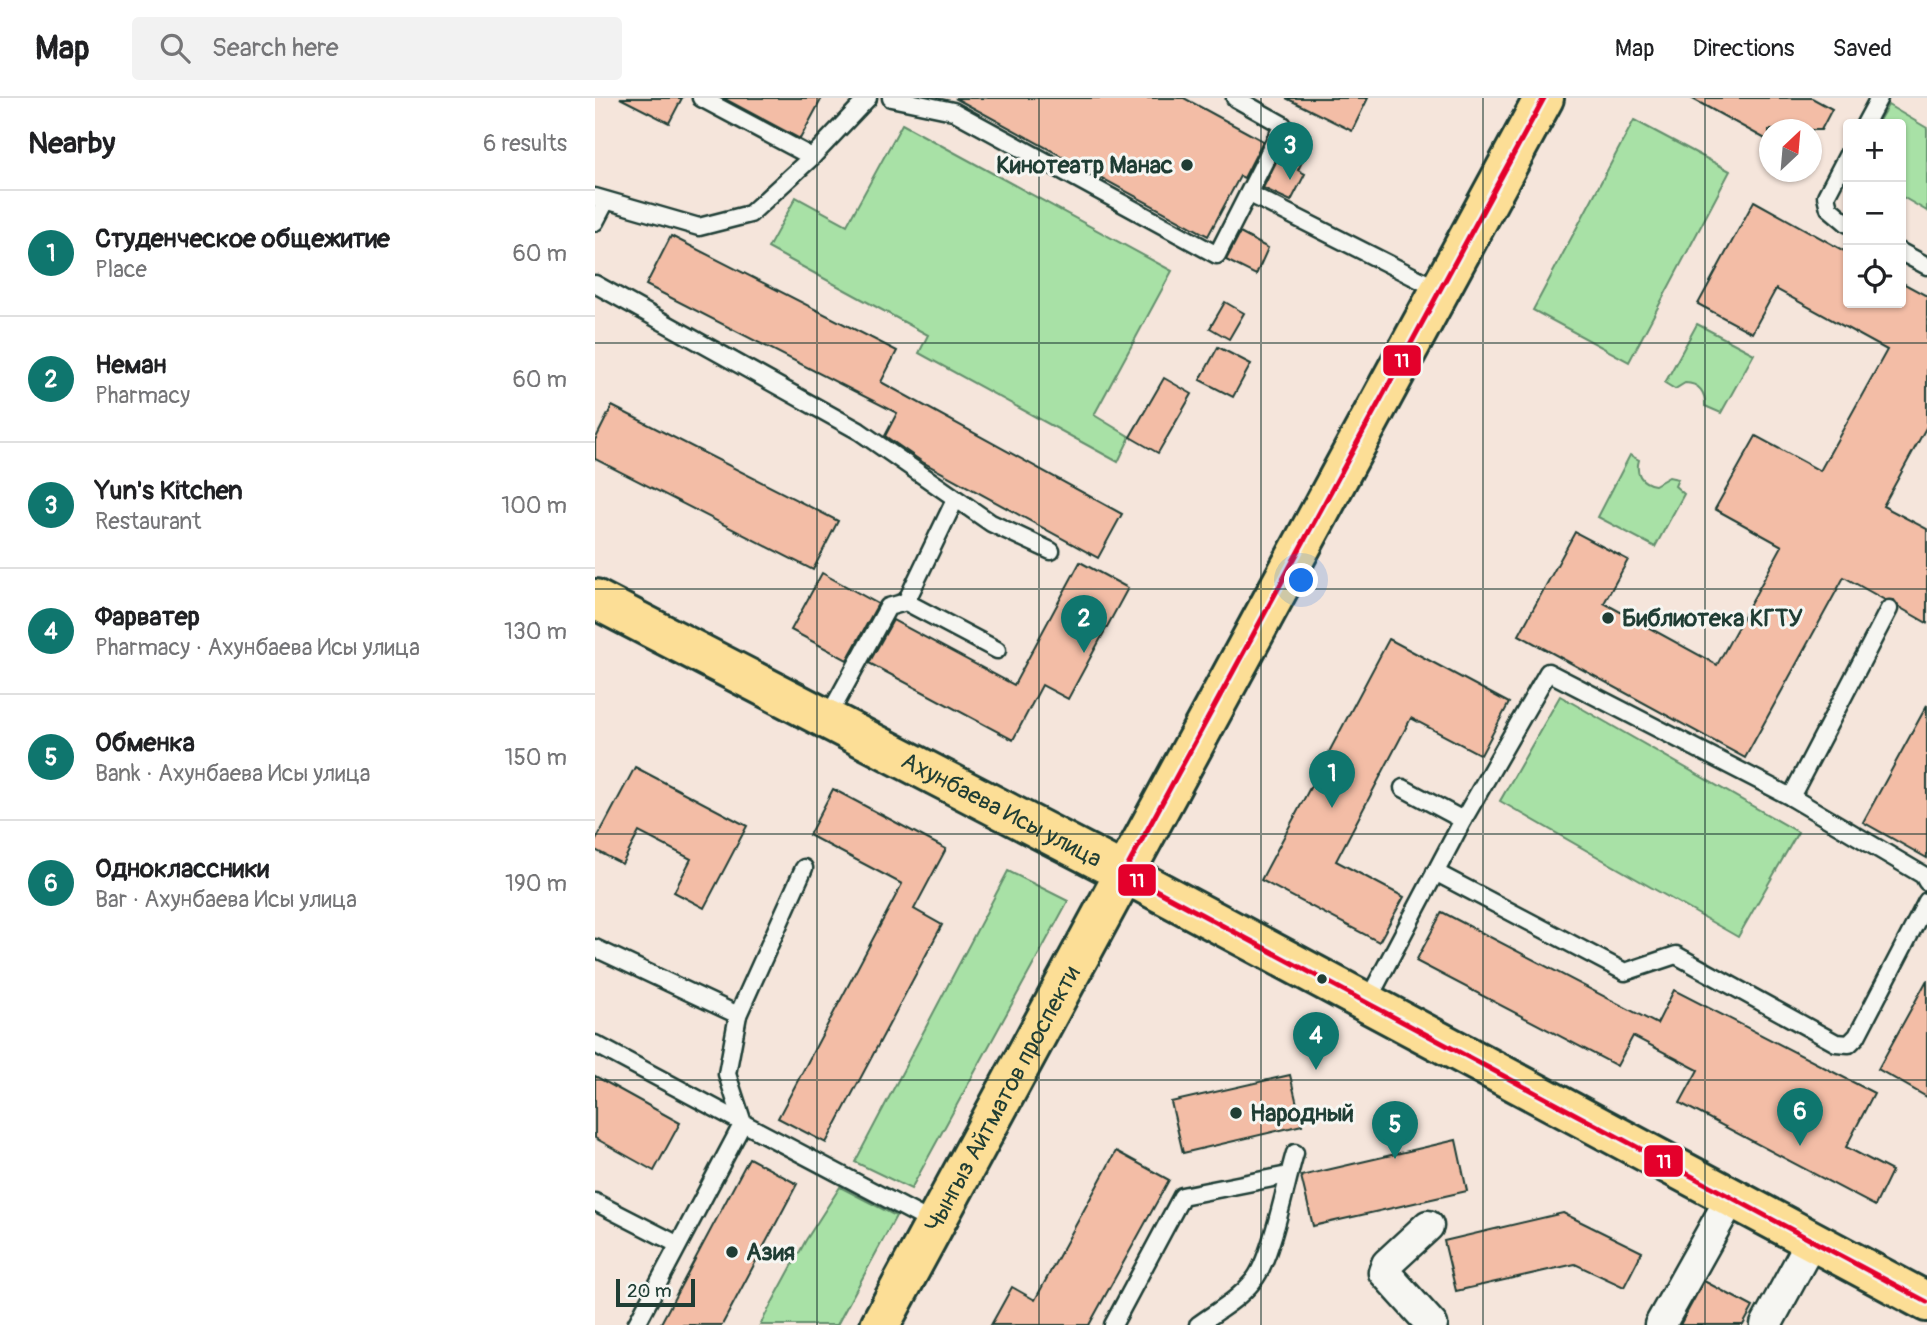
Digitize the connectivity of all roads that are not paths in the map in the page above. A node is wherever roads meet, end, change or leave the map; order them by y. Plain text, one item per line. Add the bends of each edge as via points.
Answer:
1 (701, 98) edge
2 (868, 98) edge
3 (891, 98) edge
4 (1235, 98) edge
5 (1544, 98) edge
6 (1879, 98) edge
7 (935, 102) edge
8 (1868, 119) edge
9 (812, 157) junction
10 (1843, 164) edge
11 (1250, 194) junction
12 (600, 199) edge
13 (1843, 220) edge
14 (595, 222) edge
15 (1906, 255) edge
16 (1927, 266) edge
17 (595, 284) edge
18 (1440, 290) junction
19 (955, 500) junction
20 (1051, 551) dead end
21 (595, 600) edge
22 (906, 602) junction
23 (1889, 609) dead end
24 (997, 650) dead end
25 (827, 719) junction
26 (1403, 788) dead end
27 (1791, 797) junction
28 (1463, 820) junction
29 (804, 868) dead end
30 (1435, 872) junction
31 (1124, 873) junction
32 (1927, 882) edge
33 (1927, 901) edge
34 (595, 948) edge
35 (1366, 1004) junction
36 (738, 1015) junction
37 (595, 1044) edge
38 (743, 1123) junction
39 (1295, 1153) dead end
40 (1288, 1175) junction
41 (1731, 1198) junction
42 (595, 1202) edge
43 (935, 1224) junction
44 (1428, 1226) dead end
45 (1812, 1241) junction
46 (677, 1244) junction
47 (1927, 1302) edge
48 (636, 1325) edge
49 (880, 1325) edge
50 (1114, 1325) edge
51 (1198, 1325) edge
52 (1432, 1325) edge
53 (1660, 1325) edge
54 (1766, 1325) edge

1 - 9 lane
2 - 9 lane
3 - 7 lane
4 - 11 lane via 1283,125
5 - 18 main road, Чынгыз Айтматов проспекти
6 - 8 lane
7 - 11 lane via 1217,255
9 - 12 lane via 750,214 699,227
10 - 13 lane via 1826,196 1829,208
11 - 18 lane
12 - 14 lane
15 - 16 lane
17 - 19 lane via 859,431
18 - 31 main road, Чынгыз Айтматов проспекти
19 - 20 lane
19 - 22 lane
21 - 25 main road, Ахунбаева Исы улица
22 - 24 lane
22 - 25 lane via 888,607
23 - 27 lane
25 - 31 main road, Ахунбаева Исы улица
26 - 28 lane
27 - 28 lane via 1548,672
27 - 32 lane via 1923,875
28 - 30 lane
29 - 36 lane
30 - 33 lane via 1625,972 1676,955 1836,1043 1849,1044
30 - 35 lane
31 - 35 main road, Ахунбаева Исы улица
31 - 43 main road, Чынгыз Айтматов проспекти
34 - 36 lane
35 - 41 main road, Ахунбаева Исы улица
36 - 38 lane via 727,1074
37 - 38 lane
38 - 43 lane
38 - 46 lane
39 - 40 lane
40 - 50 lane via 1182,1196
40 - 51 lane via 1256,1279
41 - 45 main road, Ахунбаева Исы улица
41 - 53 street
42 - 46 lane
43 - 49 main road, Чынгыз Айтматов проспекти
44 - 52 street via 1384,1272
45 - 47 main road, Ахунбаева Исы улица
45 - 54 street
46 - 48 lane

